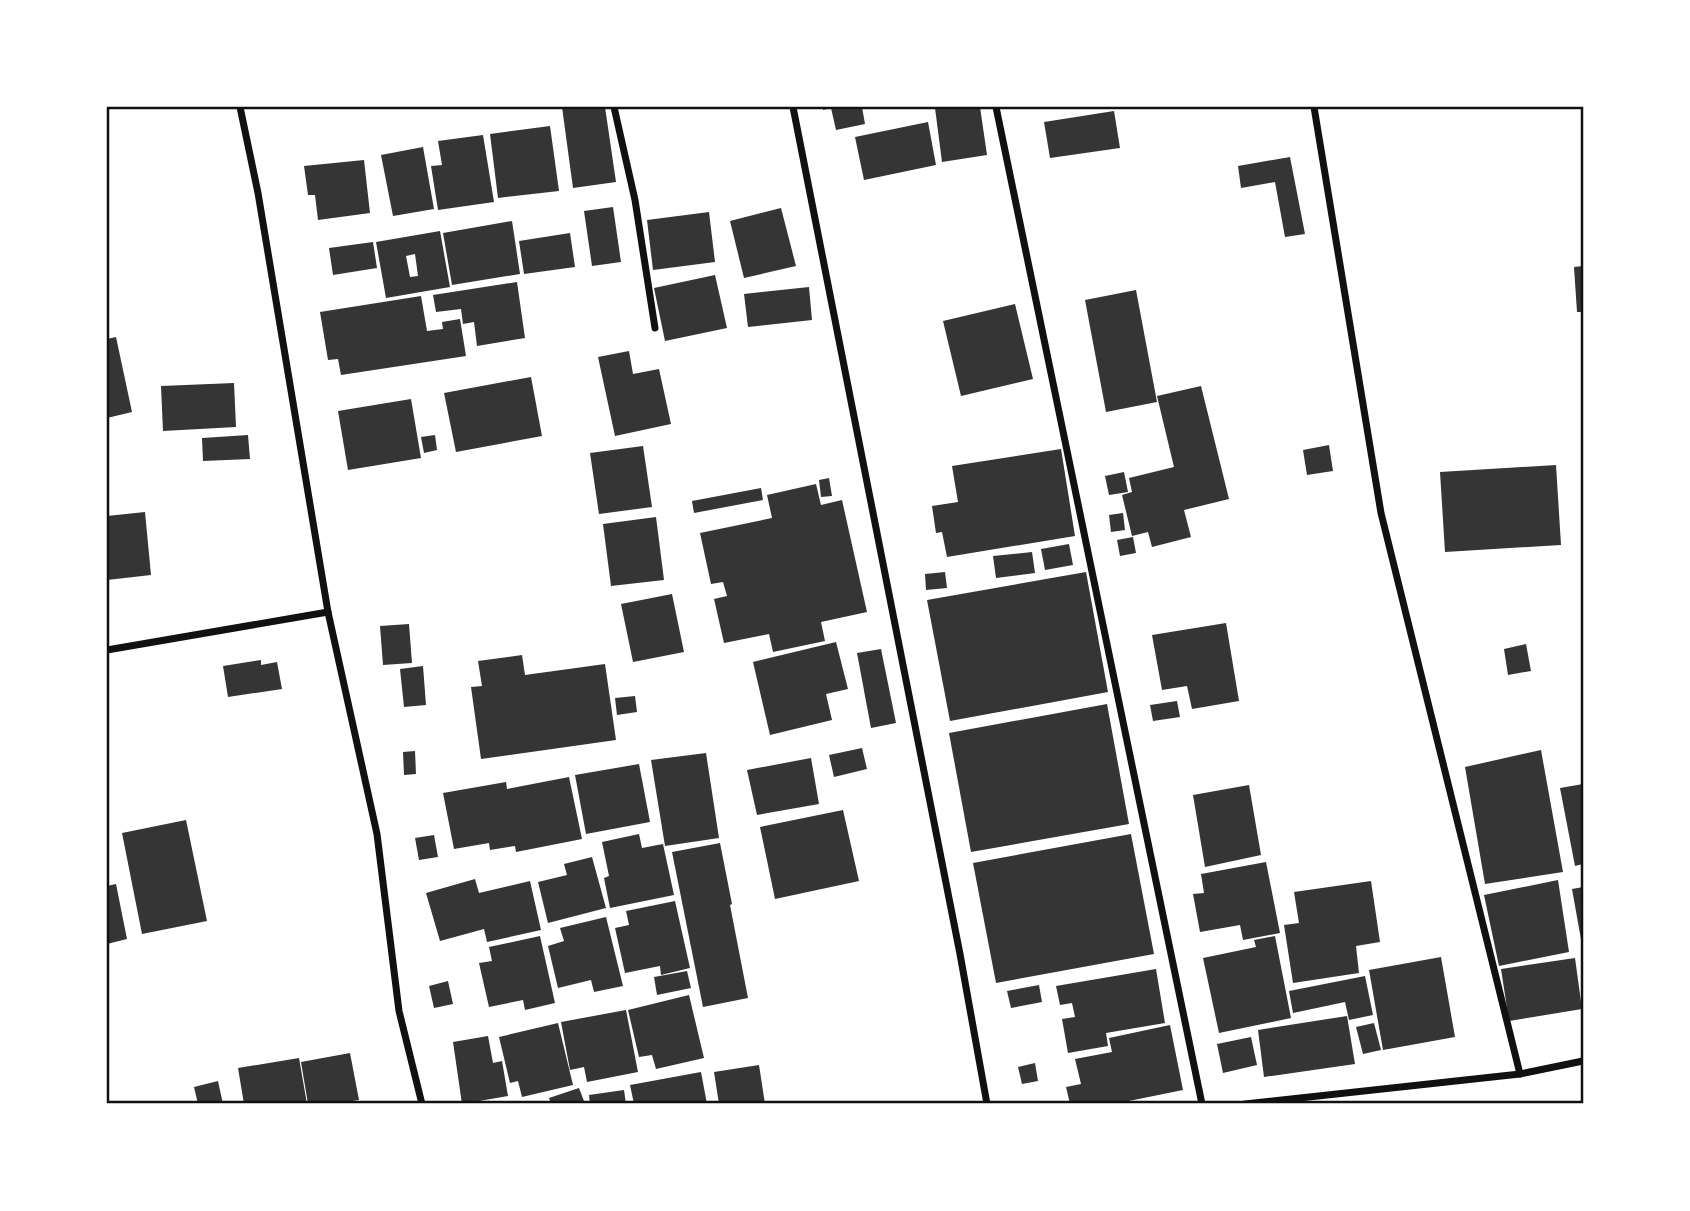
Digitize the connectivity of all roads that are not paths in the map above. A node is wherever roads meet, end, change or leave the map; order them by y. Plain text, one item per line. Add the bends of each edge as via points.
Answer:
1 (240, 107) edge
2 (614, 107) edge
3 (793, 107) edge
4 (996, 107) edge
5 (1314, 107) edge
6 (654, 328) dead end
7 (328, 612) junction
8 (107, 650) edge
9 (1583, 1061) edge
10 (1520, 1074) junction
11 (422, 1104) edge
12 (987, 1104) edge
13 (1202, 1104) edge
14 (1245, 1104) edge

1 - 7 street
2 - 6 street via 635,200
3 - 12 street
4 - 13 street
5 - 10 street via 1381,513
7 - 8 street
7 - 11 street via 377,834 398,1011
9 - 10 street
10 - 14 street

